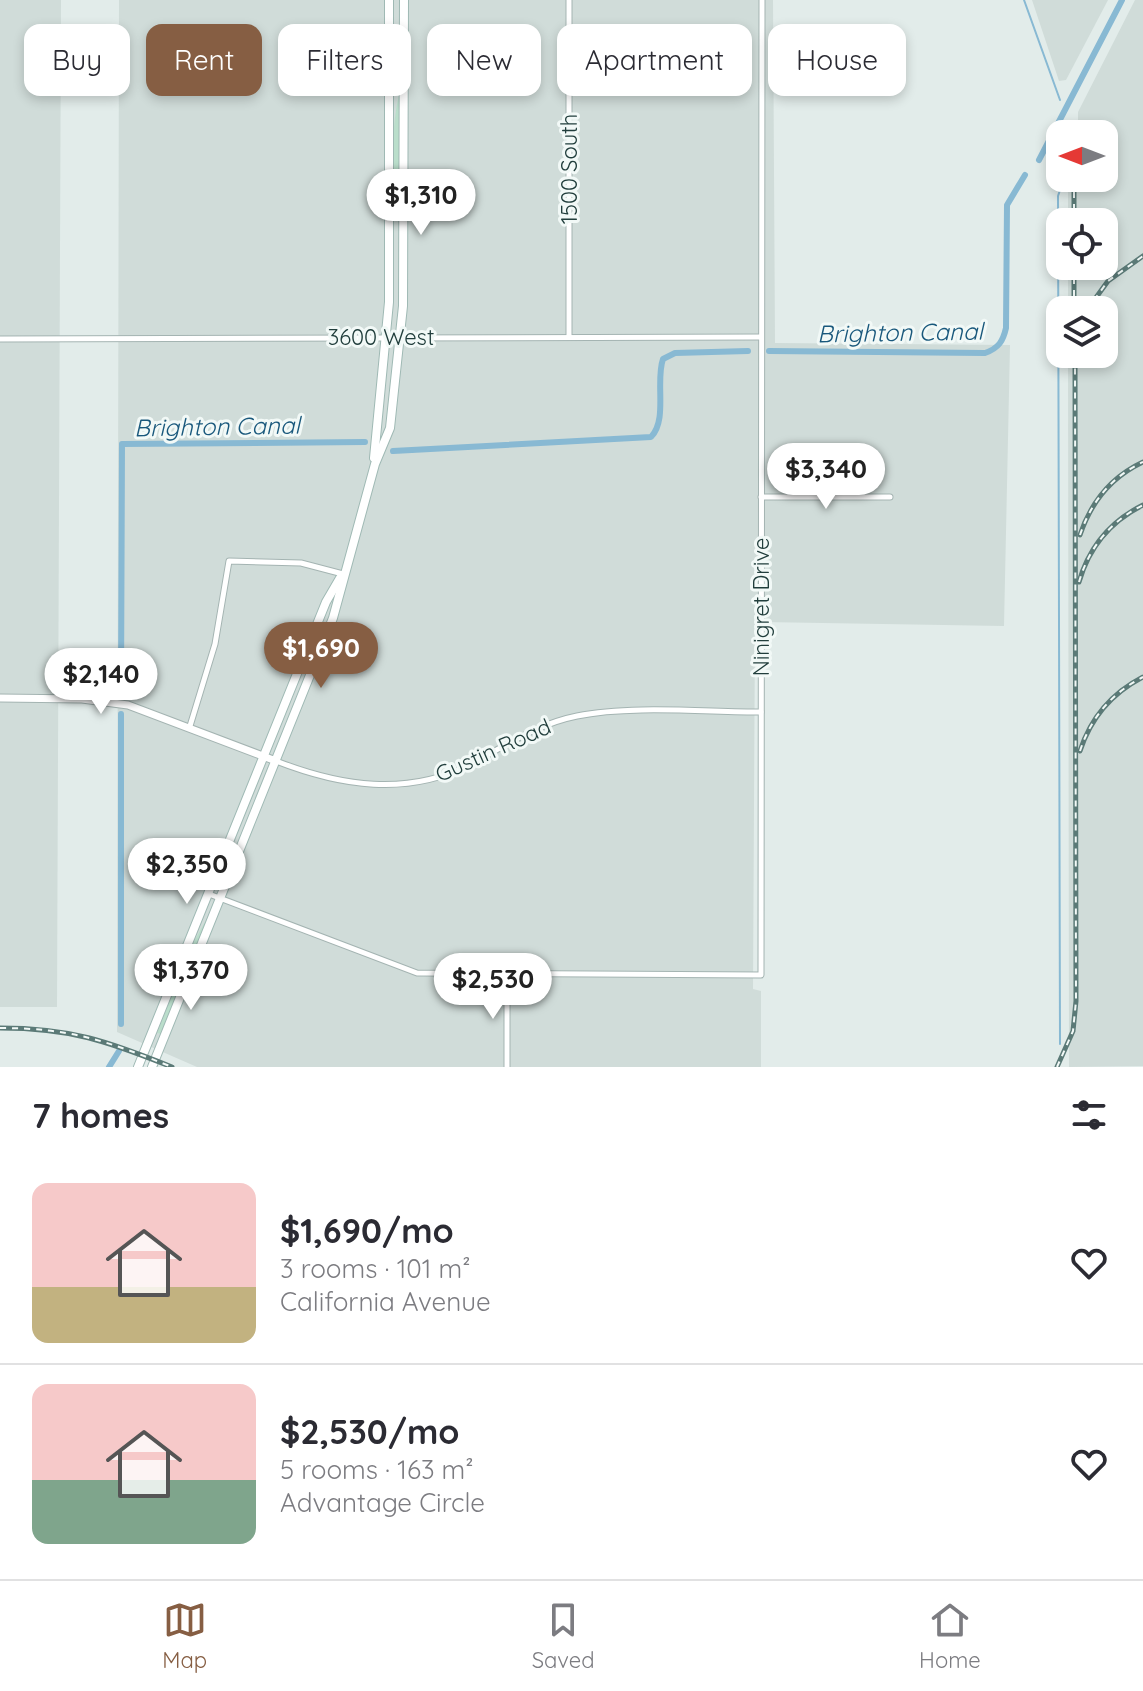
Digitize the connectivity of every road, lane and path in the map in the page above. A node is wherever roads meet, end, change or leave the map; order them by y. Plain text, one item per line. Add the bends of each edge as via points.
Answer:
1 (389, 0) edge
2 (404, 0) edge
3 (569, 0) edge
4 (762, 0) edge
5 (389, 24) edge
6 (404, 24) edge
7 (389, 96) edge
8 (404, 96) edge
9 (390, 233) junction
10 (405, 233) junction
11 (386, 337) junction
12 (402, 337) junction
13 (569, 337) junction
14 (761, 337) junction
15 (0, 339) edge
16 (375, 464) junction
17 (761, 497) junction
18 (890, 497) dead end
19 (343, 574) junction
20 (0, 698) edge
21 (761, 712) junction
22 (190, 726) junction
23 (264, 756) junction
24 (276, 761) junction
25 (209, 894) junction
26 (220, 898) junction
27 (507, 974) junction
28 (138, 1067) edge
29 (152, 1067) edge
30 (507, 1067) edge

1 - 5 main road
2 - 6 main road
3 - 13 street, 1500 South
4 - 14 street, Ninigret Drive
7 - 9 main road
8 - 10 main road
9 - 10 main road
9 - 11 main road
10 - 12 main road
11 - 12 street, 3600 West
11 - 15 street, 3600 West
11 - 16 main road
12 - 13 street, 3600 West
12 - 16 main road via 390,428
13 - 14 street, 3600 West
14 - 17 street, Ninigret Drive
16 - 19 main road
17 - 18 street
17 - 21 street, Ninigret Drive
19 - 22 street via 301,563 229,561 215,644
19 - 23 main road via 326,602
19 - 24 main road via 334,613
20 - 22 street via 112,702
21 - 24 street, Gustin Road via 578,716 527,732 452,772 398,785 344,782
21 - 27 street, Ninigret Drive via 761,975
22 - 23 street
23 - 24 street
23 - 25 main road
24 - 26 main road
25 - 26 street
25 - 28 main road
26 - 27 street via 410,972
26 - 29 main road
27 - 30 street

